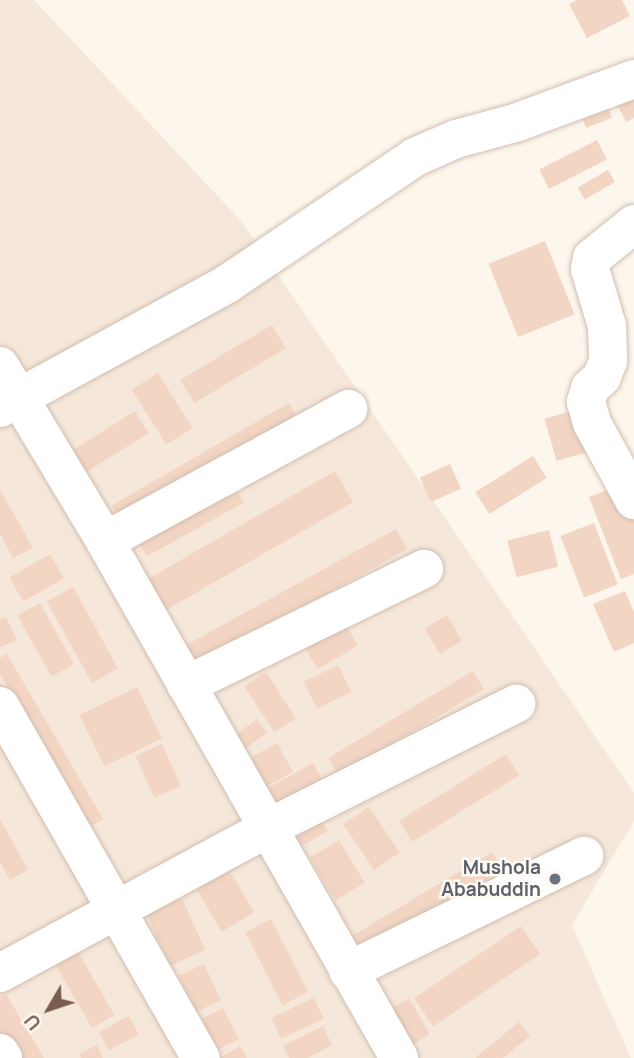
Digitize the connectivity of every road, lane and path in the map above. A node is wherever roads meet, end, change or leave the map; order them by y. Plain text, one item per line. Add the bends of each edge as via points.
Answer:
1 (634, 79) edge
2 (634, 224) edge
3 (6, 391) edge
4 (348, 409) dead end
5 (634, 500) edge
6 (104, 541) junction
7 (424, 569) dead end
8 (186, 685) junction
9 (516, 704) dead end
10 (0, 706) edge
11 (266, 829) junction
12 (584, 856) dead end
13 (115, 911) junction
14 (348, 971) junction
15 (0, 973) edge
16 (0, 1053) edge
17 (3, 1058) edge
18 (201, 1058) edge
19 (399, 1058) edge

1 - 3 street via 415,157 227,284
2 - 5 street via 592,258 590,269 607,326 608,361 586,402 592,423
3 - 6 street
4 - 6 street
6 - 8 street
7 - 8 street
8 - 11 street
9 - 11 street
10 - 13 street
11 - 13 street
11 - 14 street
12 - 14 street
13 - 15 street
13 - 18 street
14 - 19 street
16 - 17 street

